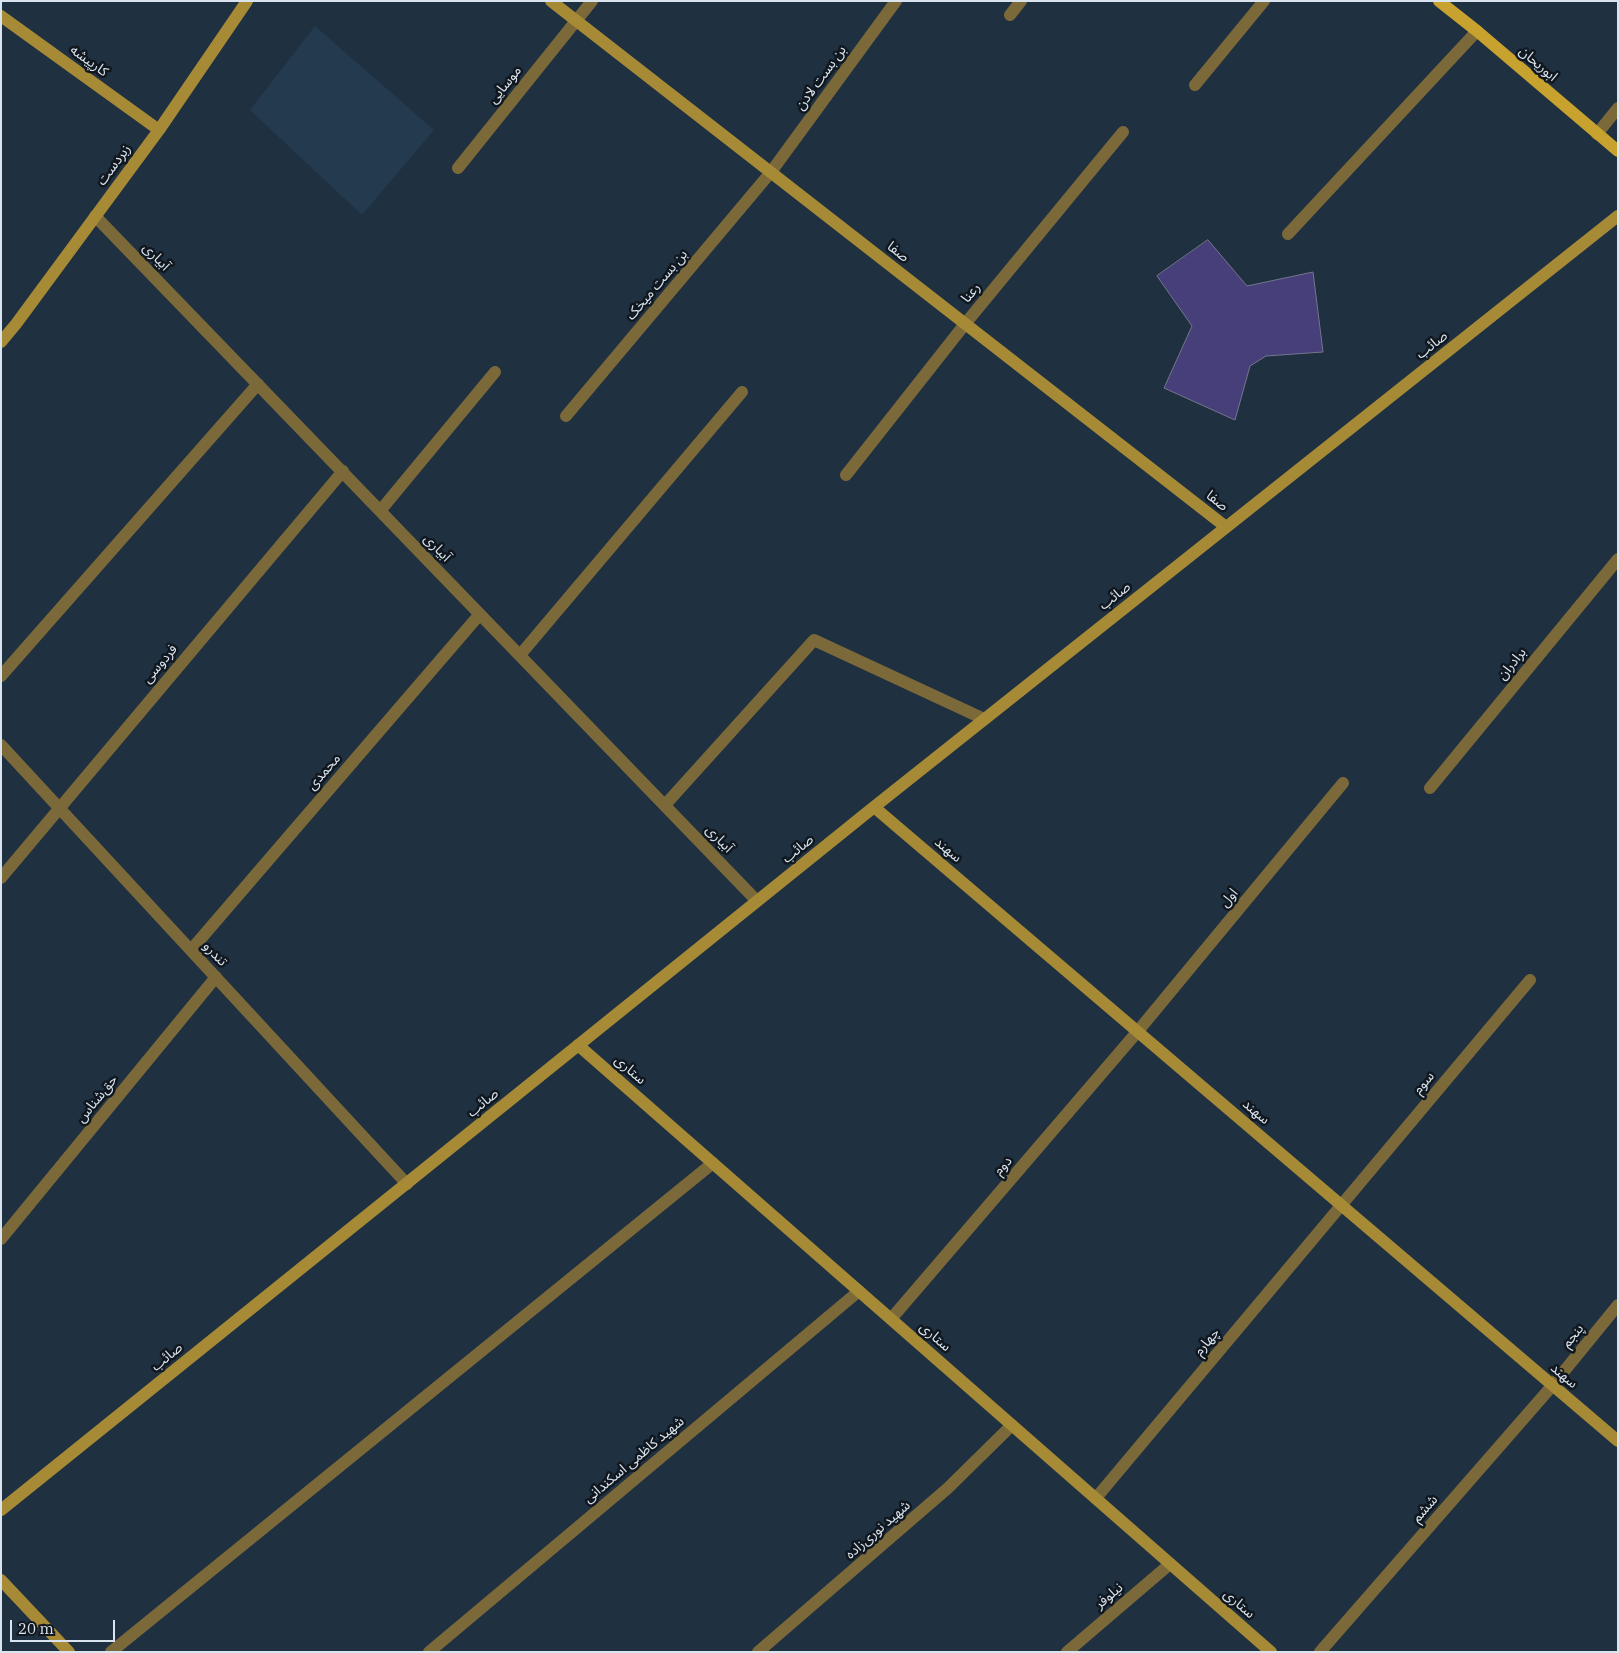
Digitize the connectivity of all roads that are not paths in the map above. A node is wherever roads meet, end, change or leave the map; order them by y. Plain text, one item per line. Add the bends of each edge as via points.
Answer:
1 (246, 1) edge
2 (551, 1) edge
3 (592, 1) edge
4 (896, 1) edge
5 (1021, 1) edge
6 (1264, 1) edge
7 (1439, 1) edge
8 (1010, 15) dead end
9 (1, 16) edge
10 (576, 21) junction
11 (1477, 32) junction
12 (1195, 85) dead end
13 (1618, 108) edge
14 (159, 130) junction
15 (1123, 132) dead end
16 (1597, 134) junction
17 (1618, 151) edge
18 (458, 168) dead end
19 (770, 172) junction
20 (96, 216) junction
21 (1618, 216) edge
22 (1288, 234) dead end
23 (965, 324) junction
24 (1, 342) edge
25 (495, 372) dead end
26 (258, 384) junction
27 (742, 392) dead end
28 (566, 416) dead end
29 (342, 471) junction
30 (846, 475) dead end
31 (380, 511) junction
32 (1226, 527) junction
33 (1618, 559) edge
34 (480, 614) junction
35 (520, 655) junction
36 (1, 676) edge
37 (984, 719) junction
38 (1, 745) edge
39 (1342, 783) dead end
40 (1430, 788) dead end
41 (666, 805) junction
42 (59, 807) junction
43 (874, 807) junction
44 (1, 878) edge
45 (757, 901) junction
46 (191, 950) junction
47 (216, 977) junction
48 (1530, 980) dead end
49 (1138, 1031) junction
50 (578, 1045) junction
51 (713, 1163) junction
52 (407, 1184) junction
53 (1341, 1205) junction
54 (1, 1239) edge
55 (859, 1291) junction
56 (1618, 1305) edge
57 (891, 1319) junction
58 (1552, 1386) junction
59 (1012, 1425) junction
60 (1618, 1442) edge
61 (1096, 1498) junction
62 (1, 1510) edge
63 (1170, 1564) junction
64 (1, 1580) edge
65 (67, 1651) edge
66 (111, 1652) edge
67 (429, 1652) edge
68 (758, 1652) edge
69 (1067, 1652) edge
70 (1271, 1652) edge
71 (1320, 1652) edge

1 - 14 street, زبردست
2 - 10 street, صفا
3 - 10 street
4 - 19 street, بن بست لادن
5 - 8 street
6 - 12 street
7 - 11 main road, ابوریحان
9 - 14 street, کارپیشه
10 - 18 street, موسایی
10 - 19 street, صفا
11 - 16 main road, ابوریحان
11 - 22 street
13 - 16 street
14 - 20 street, زبردست
15 - 23 street, رعنا
16 - 17 main road, ابوریحان
19 - 23 street, صفا
19 - 28 street, بن بست میخک
20 - 24 street, زبردست
20 - 26 street, آبیاری
21 - 32 street, صائب
23 - 30 street, رعنا
23 - 32 street, صفا
25 - 31 street
26 - 29 street, آبیاری
26 - 36 street
27 - 35 street
29 - 31 street, آبیاری
29 - 42 street, فردوسی
31 - 34 street, آبیاری
32 - 37 street, صائب
33 - 40 street, برادران
34 - 35 street, آبیاری
34 - 46 street, محمدی
35 - 41 street, آبیاری
37 - 41 street via 814,640
37 - 43 street, صائب
38 - 42 street, تندرو
39 - 49 street, اول
41 - 45 street, آبیاری
42 - 44 street, فردوسی
42 - 46 street, تندرو
43 - 45 street, صائب
43 - 49 street, سهند
45 - 50 street, صائب
46 - 47 street, تندرو
47 - 52 street, تندرو
47 - 54 street, حق‌شناس
48 - 53 street, سوم
49 - 53 street, سهند
49 - 57 street, دوم
50 - 51 street, ستاری
50 - 52 street, صائب
51 - 55 street, ستاری
51 - 66 street
52 - 62 street, صائب
53 - 58 street, سهند
53 - 61 street, چهارم
55 - 57 street, ستاری
55 - 67 street, شهید کاظمی اسکندانی
56 - 58 street, پنجم
57 - 59 street, ستاری
58 - 60 street, سهند
58 - 71 street, ششم
59 - 61 street, ستاری
59 - 68 street, شهید نوری‌زاده via 948,1488
61 - 63 street, ستاری
63 - 69 street, نیلوفر
63 - 70 street, ستاری
64 - 65 street

